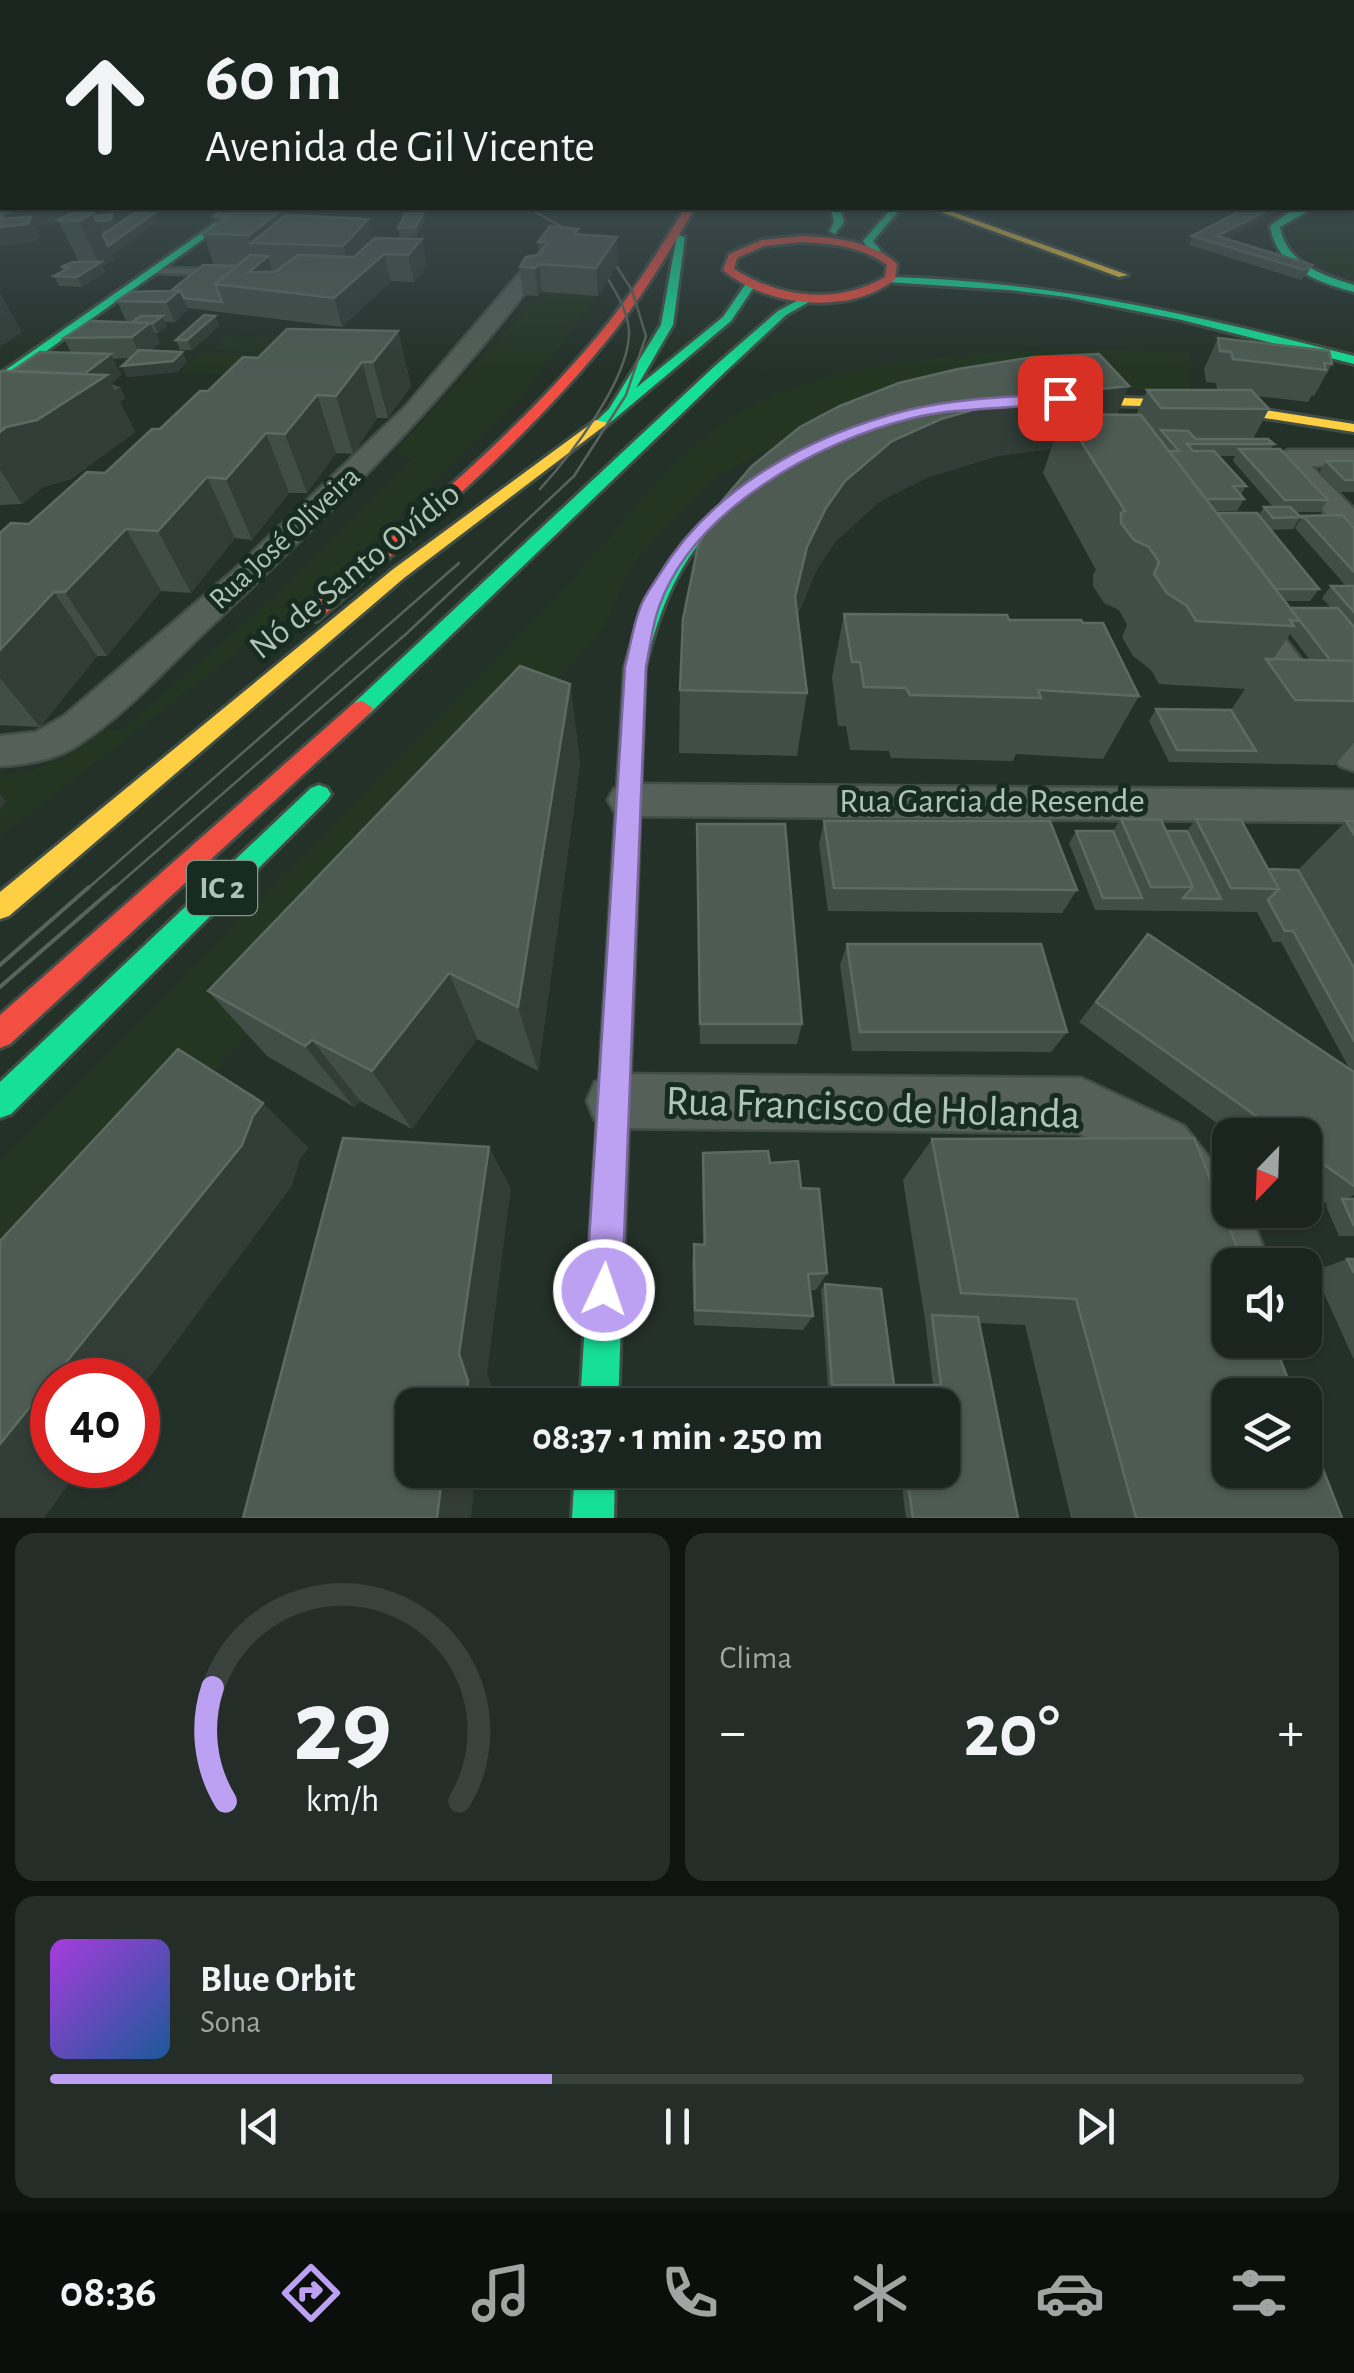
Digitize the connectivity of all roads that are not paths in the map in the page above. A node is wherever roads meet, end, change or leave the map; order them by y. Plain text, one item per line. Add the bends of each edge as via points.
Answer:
1 (207, 233) edge
2 (679, 233) edge
3 (681, 233) edge
4 (812, 233) edge
5 (871, 233) edge
6 (1011, 233) edge
7 (1040, 233) edge
8 (1274, 233) edge
9 (802, 239) junction
10 (876, 251) junction
11 (154, 270) junction
12 (232, 272) edge
13 (530, 272) edge
14 (1153, 279) junction
15 (891, 280) junction
16 (749, 286) junction
17 (1354, 289) edge
18 (810, 298) junction
19 (1354, 349) edge
20 (1354, 360) edge
21 (0, 380) edge
22 (1089, 399) junction
23 (1025, 400) edge
24 (680, 405) junction
25 (616, 409) junction
26 (1354, 427) edge
27 (1114, 433) edge
28 (1354, 458) edge
29 (554, 461) junction
30 (791, 462) edge
31 (1354, 526) edge
32 (580, 534) dead end
33 (1225, 582) edge
34 (0, 751) edge
35 (1354, 756) edge
36 (329, 784) dead end
37 (629, 800) junction
38 (1354, 806) edge
39 (0, 908) edge
40 (0, 1034) edge
41 (614, 1101) junction
42 (0, 1103) edge
43 (1232, 1248) edge
44 (599, 1388) edge
45 (594, 1488) edge
46 (593, 1518) edge

1 - 11 main road
2 - 29 main road via 580,366 303,623 439,524
3 - 25 main road via 671,314
4 - 9 main road
5 - 10 main road
6 - 14 main road
7 - 14 main road
8 - 17 main road via 1292,260
9 - 10 main road
9 - 16 main road via 762,243 733,256 728,270
10 - 15 main road via 895,268
11 - 12 lane
11 - 21 main road
13 - 34 street, Rua José Oliveira via 438,390 312,518 56,740
14 - 19 main road
15 - 18 main road via 856,294
15 - 20 main road via 965,279 1072,291
16 - 18 main road
16 - 25 main road, Nó de Santo Ovídio via 727,319
18 - 24 main road, IC 2 via 772,321
22 - 23 main road
22 - 26 main road via 1256,410
22 - 27 street
24 - 32 main road, IC 2 via 648,462
24 - 40 main road, IC 2 via 402,672
25 - 29 main road, Nó de Santo Ovídio
28 - 31 street via 1288,458
29 - 39 main road, Nó de Santo Ovídio via 398,574
30 - 37 main road via 724,506 681,554 650,606 636,667
33 - 35 street
36 - 42 main road, IC 2
37 - 38 street, Rua Garcia de Resende
37 - 41 main road
41 - 43 street, Rua Francisco de Holanda via 1081,1106 1164,1146 1224,1226
41 - 44 main road
45 - 46 main road

